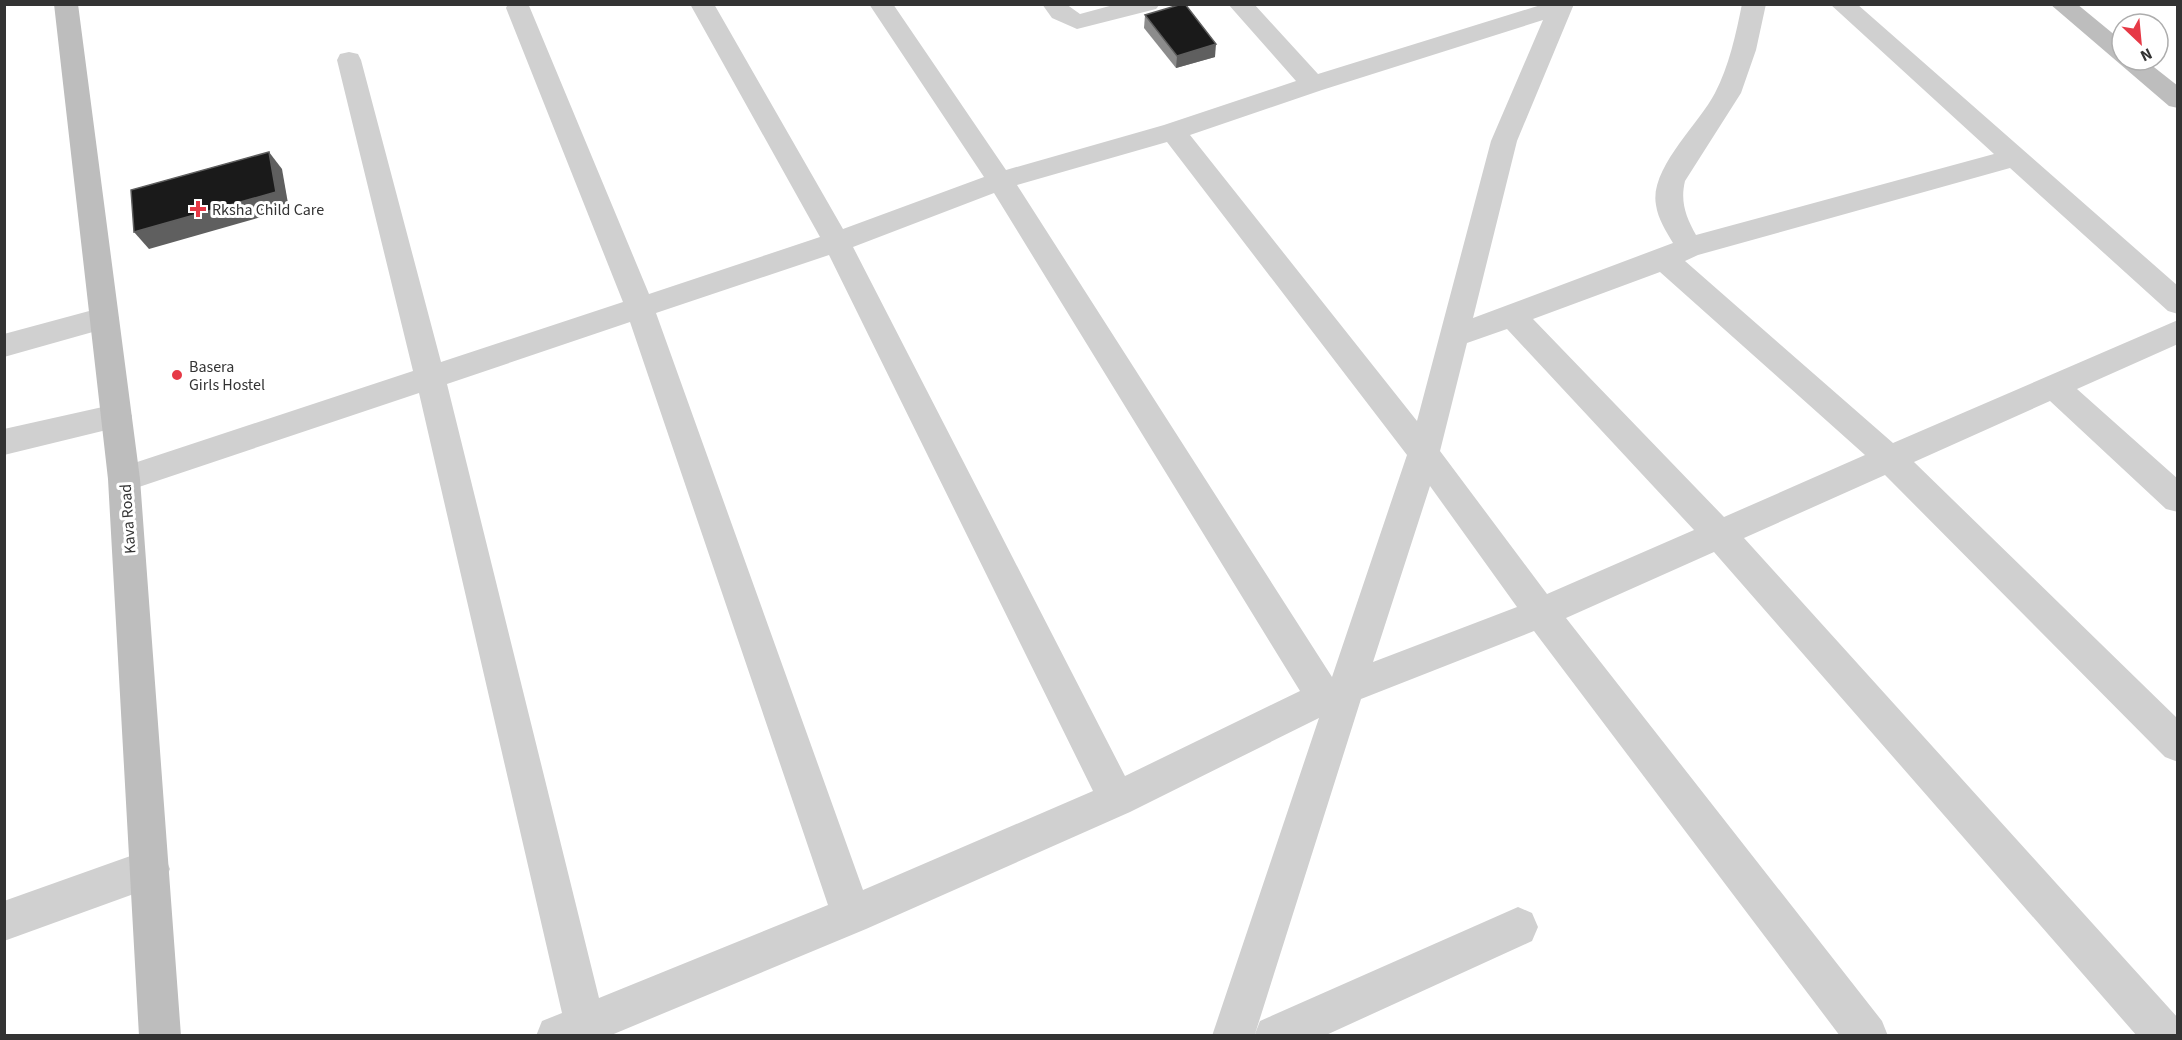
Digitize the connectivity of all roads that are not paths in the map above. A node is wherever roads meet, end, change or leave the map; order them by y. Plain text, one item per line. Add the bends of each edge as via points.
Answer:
1 (66, 4) edge
2 (702, 4) edge
3 (881, 4) edge
4 (1054, 4) edge
5 (1148, 4) edge
6 (1240, 4) edge
7 (1754, 4) edge
8 (1842, 4) edge
9 (2062, 4) edge
10 (1562, 6) edge
11 (518, 8) dead end
12 (2110, 44) edge
13 (349, 60) dead end
14 (2144, 72) edge
15 (1313, 84) junction
16 (2178, 100) edge
17 (1173, 131) junction
18 (2013, 158) junction
19 (1000, 181) junction
20 (837, 242) junction
21 (1677, 253) junction
22 (2178, 303) edge
23 (640, 308) junction
24 (1511, 314) junction
25 (104, 318) junction
26 (2178, 331) edge
27 (1455, 336) junction
28 (4, 346) edge
29 (430, 377) junction
30 (2053, 386) junction
31 (116, 416) junction
32 (4, 442) edge
33 (1424, 453) junction
34 (1890, 459) junction
35 (124, 479) junction
36 (2178, 499) edge
37 (1719, 534) junction
38 (1541, 613) junction
39 (1336, 693) junction
40 (2178, 745) edge
41 (1117, 799) junction
42 (150, 868) junction
43 (852, 915) junction
44 (4, 921) edge
45 (1518, 927) dead end
46 (571, 1030) edge
47 (160, 1035) edge
48 (1233, 1035) edge
49 (1275, 1035) edge
50 (1867, 1035) edge
51 (2165, 1035) edge

1 - 25 main road, Kava Road
2 - 20 street
3 - 19 street
4 - 5 street via 1060,13 1077,22
6 - 15 street
7 - 21 street via 1746,44 1728,93 1677,170 1669,190
8 - 18 street
9 - 12 main road
10 - 15 street
10 - 27 street via 1504,141
11 - 23 street
13 - 29 street
14 - 16 main road
15 - 17 street
17 - 19 street
17 - 33 street
18 - 21 street
18 - 22 street
19 - 20 street
19 - 39 street
20 - 23 street
20 - 41 street
21 - 24 street
21 - 34 street
23 - 29 street
23 - 43 street
24 - 27 street
24 - 37 street
25 - 28 street
25 - 31 main road, Kava Road
26 - 30 street
27 - 33 street
29 - 35 street
29 - 46 street
30 - 34 street
30 - 36 street
31 - 32 street
31 - 35 main road, Kava Road
33 - 38 street
33 - 39 street
34 - 37 street
34 - 40 street
35 - 42 main road, Kava Road
37 - 38 street
37 - 51 street
38 - 39 street
38 - 50 street
39 - 41 street
39 - 48 street
41 - 43 street
42 - 44 street
42 - 47 main road, Kava Road
43 - 46 street
45 - 49 street

